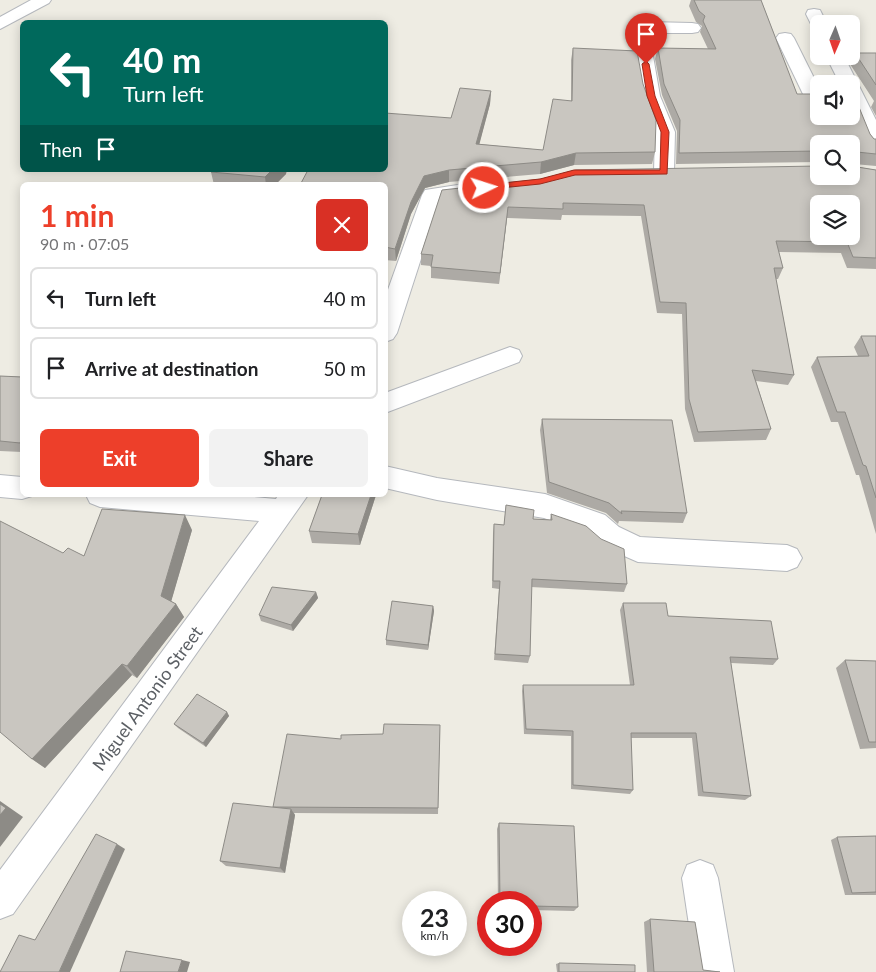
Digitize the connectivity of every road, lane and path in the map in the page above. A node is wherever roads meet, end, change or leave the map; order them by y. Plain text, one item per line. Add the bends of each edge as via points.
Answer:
1 (43, 0) edge
2 (0, 24) edge
3 (692, 28) dead end
4 (785, 38) dead end
5 (810, 92) edge
6 (860, 109) edge
7 (876, 144) edge
8 (664, 172) edge
9 (498, 187) edge
10 (392, 288) edge
11 (388, 314) edge
12 (510, 356) dead end
13 (388, 402) edge
14 (388, 478) edge
15 (0, 486) edge
16 (20, 488) edge
17 (147, 497) edge
18 (288, 503) edge
19 (787, 558) dead end
20 (700, 878) dead end
21 (0, 901) edge
22 (715, 972) edge

1 - 2 street
3 - 8 street via 649,27 640,31 651,96 665,132
4 - 5 street
6 - 7 street
9 - 10 street via 432,195
10 - 11 street
12 - 13 street
14 - 19 street via 545,506 595,524 609,536 638,549
15 - 16 street
17 - 18 street
18 - 21 street, Miguel Antonio Street
20 - 22 street

